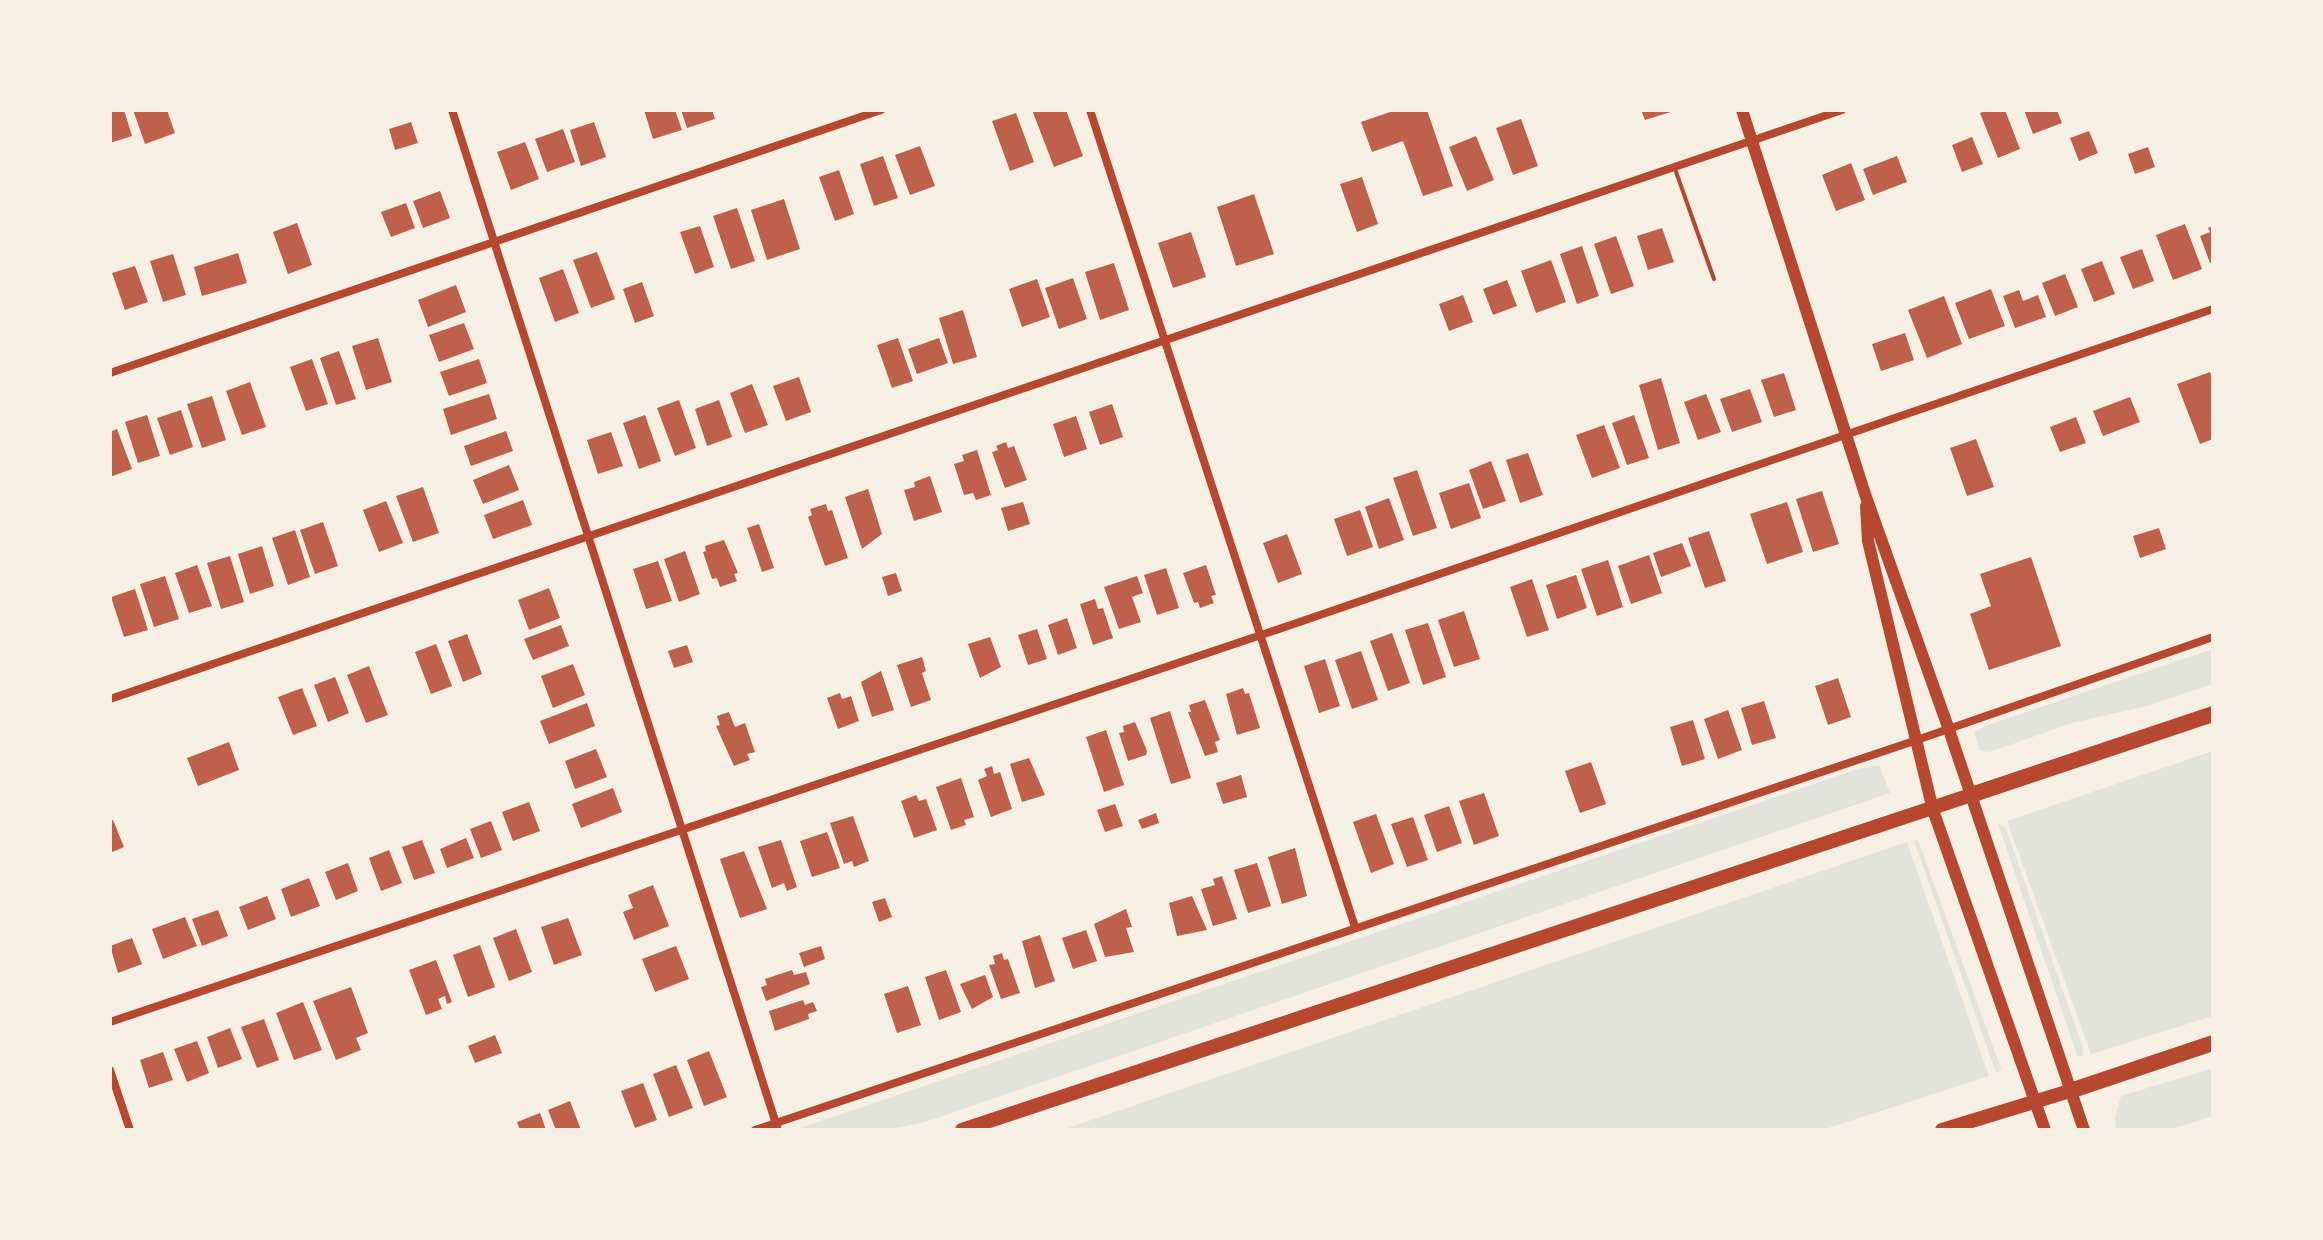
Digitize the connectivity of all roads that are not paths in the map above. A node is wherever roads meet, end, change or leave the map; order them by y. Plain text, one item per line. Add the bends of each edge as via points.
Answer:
1 (452, 110) edge
2 (881, 110) edge
3 (1090, 110) edge
4 (1742, 110) edge
5 (1842, 110) edge
6 (1752, 141) junction
7 (1674, 167) junction
8 (494, 241) junction
9 (1714, 279) dead end
10 (2213, 309) edge
11 (1167, 338) junction
12 (110, 373) edge
13 (1846, 436) junction
14 (1865, 494) junction
15 (587, 537) junction
16 (1262, 635) junction
17 (2213, 637) edge
18 (110, 699) edge
19 (2213, 714) edge
20 (1948, 727) junction
21 (1914, 741) junction
22 (1971, 795) junction
23 (1933, 810) junction
24 (682, 828) junction
25 (1355, 927) junction
26 (110, 1022) edge
27 (2213, 1043) edge
28 (110, 1070) edge
29 (2073, 1090) junction
30 (2033, 1102) junction
31 (776, 1127) edge
32 (130, 1130) edge
33 (755, 1130) edge
34 (962, 1130) edge
35 (1942, 1130) edge
36 (2045, 1130) edge
37 (2084, 1130) edge

1 - 8 street
2 - 8 street
3 - 11 street
4 - 6 main road
5 - 6 street
6 - 7 street
6 - 13 main road
7 - 9 lane
7 - 11 street
8 - 12 street
8 - 15 street
10 - 13 street
11 - 15 street
11 - 16 street
13 - 14 main road
13 - 16 street
14 - 20 main road
14 - 21 main road via 1868,541
15 - 18 street
15 - 24 street
16 - 24 street
16 - 25 street
17 - 20 street
19 - 22 highway
20 - 21 street
20 - 22 main road
21 - 23 main road
21 - 25 street
22 - 23 highway
22 - 29 main road
23 - 30 main road
23 - 34 highway
24 - 26 street
24 - 31 street
25 - 31 street
27 - 29 highway
28 - 32 street
29 - 30 highway
29 - 37 main road
30 - 35 highway
30 - 36 main road
31 - 33 street

